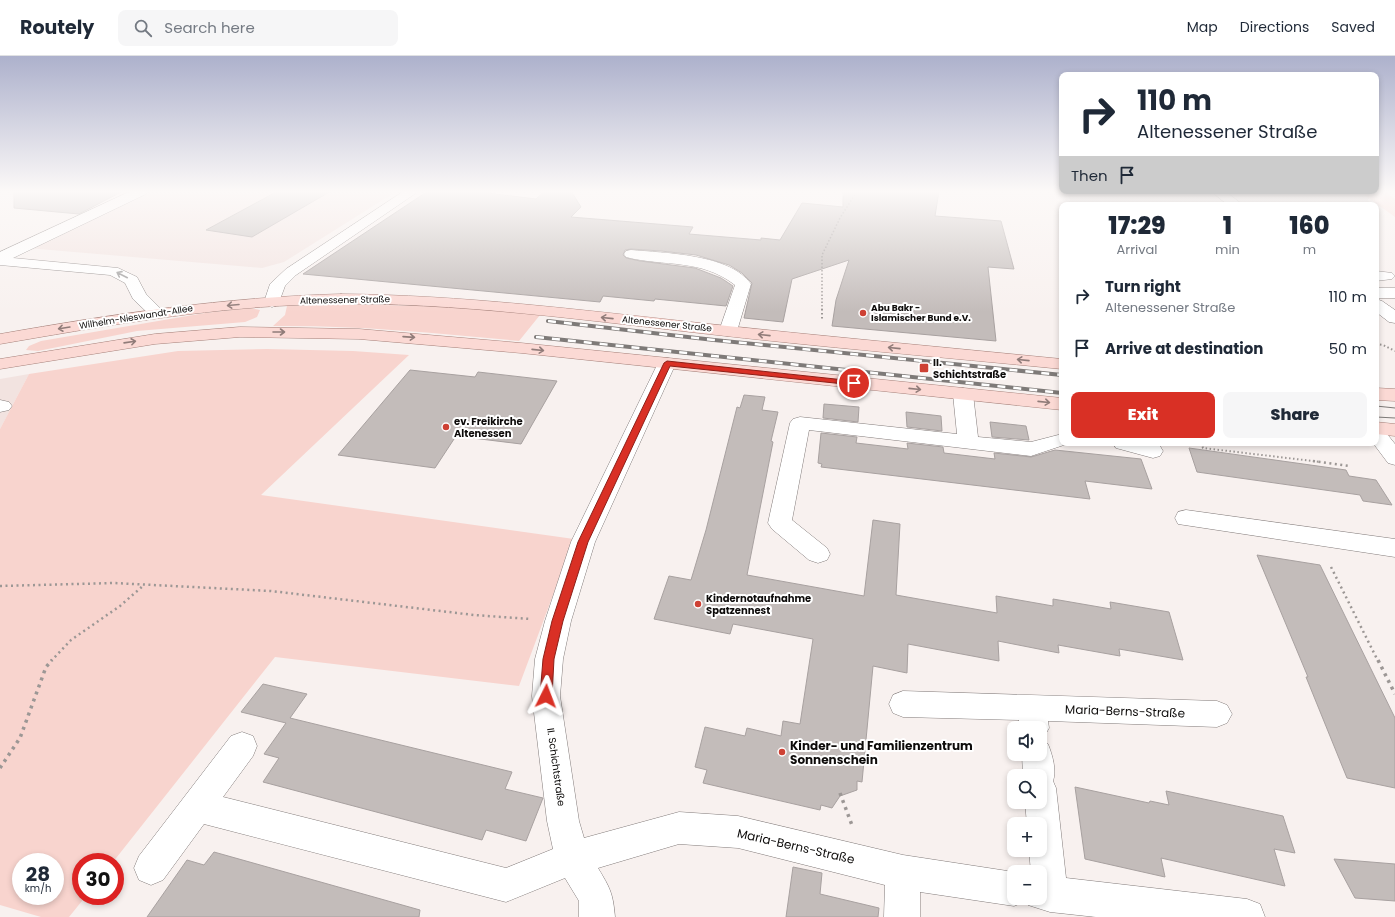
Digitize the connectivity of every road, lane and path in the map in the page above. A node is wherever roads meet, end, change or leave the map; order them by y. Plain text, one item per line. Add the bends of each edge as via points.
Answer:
1 (57, 231) edge
2 (352, 231) edge
3 (834, 231) edge
4 (631, 254) dead end
5 (0, 258) edge
6 (0, 261) edge
7 (1379, 293) edge
8 (1395, 293) edge
9 (272, 302) junction
10 (1379, 306) edge
11 (157, 313) junction
12 (1395, 318) edge
13 (822, 325) dead end
14 (728, 331) junction
15 (41, 332) junction
16 (240, 332) junction
17 (0, 340) edge
18 (1379, 344) edge
19 (1395, 352) edge
20 (2, 363) edge
21 (667, 363) junction
22 (1059, 364) edge
23 (963, 394) junction
24 (1379, 394) edge
25 (1395, 395) edge
26 (1059, 404) edge
27 (1379, 428) edge
28 (1395, 430) edge
29 (1379, 437) edge
30 (1059, 441) edge
31 (968, 442) junction
32 (1136, 446) edge
33 (1202, 446) edge
34 (1153, 450) dead end
35 (1395, 458) edge
36 (1350, 466) dead end
37 (1186, 518) dead end
38 (1395, 548) edge
39 (818, 554) dead end
40 (1331, 567) dead end
41 (144, 585) junction
42 (0, 586) edge
43 (558, 621) junction
44 (1395, 694) edge
45 (903, 704) dead end
46 (1217, 714) dead end
47 (1034, 718) edge
48 (242, 746) dead end
49 (0, 768) edge
50 (197, 806) junction
51 (1041, 809) edge
52 (572, 858) junction
53 (1044, 865) edge
54 (150, 868) dead end
55 (903, 872) junction
56 (1007, 888) edge
57 (1047, 894) edge
58 (1161, 912) edge
59 (597, 917) edge
60 (902, 917) edge
61 (1247, 917) edge

1 - 5 street
2 - 9 street via 291,272 278,284
3 - 13 path via 822,255
4 - 14 street via 704,263 729,272 738,279 743,284
11 -> 6 street via 139,296 132,280 113,271
7 - 8 street
9 -> 11 main road, Wilhelm-Nieswandt-Allee
14 -> 9 main road, Altenessener Straße via 508,306 414,300 338,299
9 - 16 main road via 270,316
10 - 12 street
11 -> 15 main road, Wilhelm-Nieswandt-Allee
22 -> 14 main road, Altenessener Straße
15 - 17 main road, Wilhelm-Nieswandt-Allee
15 - 20 main road via 15,349
20 -> 16 main road via 155,338
16 -> 21 main road via 345,333 420,338
18 - 19 path
21 -> 23 main road
21 - 43 street, II. Schichtstraße via 583,542
23 -> 26 main road
23 - 31 street
24 - 25 main road
27 - 28 main road
29 - 35 street
30 - 31 street via 1031,449
31 - 39 street via 800,422 780,523
32 - 34 street
33 - 36 path
37 - 38 street
40 - 44 path
41 - 42 path via 114,583
41 - 43 path via 285,592 474,615
41 - 49 path via 56,654 46,667 20,738
43 - 52 street, II. Schichtstraße via 548,659 546,696 563,820
45 - 47 street, Maria-Berns-Straße
46 - 47 street, Maria-Berns-Straße
48 - 50 street
50 - 52 street via 506,884
50 - 54 street
51 - 53 street
52 - 55 street, Maria-Berns-Straße via 679,828 738,832
52 - 59 street, II. Schichtstraße via 596,897
55 - 56 street, Maria-Berns-Straße
55 - 60 street
57 - 58 street
58 - 61 street

